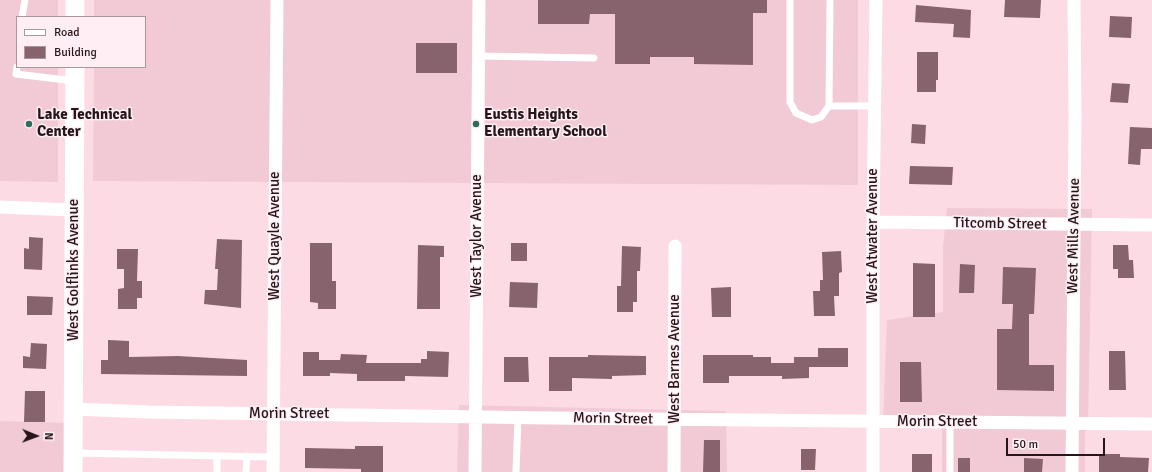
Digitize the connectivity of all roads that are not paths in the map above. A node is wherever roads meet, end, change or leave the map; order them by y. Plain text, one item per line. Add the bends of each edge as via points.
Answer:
1 (25, 0) edge
2 (75, 0) edge
3 (277, 0) edge
4 (479, 0) edge
5 (790, 0) edge
6 (830, 0) edge
7 (876, 0) edge
8 (1074, 0) edge
9 (22, 16) edge
10 (75, 16) edge
11 (478, 56) junction
12 (594, 58) dead end
13 (17, 68) edge
14 (74, 74) edge
15 (829, 106) junction
16 (874, 106) junction
17 (0, 207) edge
18 (74, 210) junction
19 (873, 222) junction
20 (1074, 224) junction
21 (1152, 225) edge
22 (676, 246) dead end
23 (73, 409) junction
24 (274, 414) junction
25 (476, 417) junction
26 (518, 418) junction
27 (675, 420) junction
28 (872, 421) junction
29 (950, 422) junction
30 (1072, 423) junction
31 (1152, 424) edge
32 (74, 453) junction
33 (217, 456) junction
34 (247, 456) junction
35 (274, 457) junction
36 (74, 472) edge
37 (217, 472) edge
38 (246, 472) edge
39 (273, 472) edge
40 (475, 472) edge
41 (516, 472) edge
42 (674, 472) edge
43 (873, 472) edge
44 (950, 472) edge
45 (1072, 472) edge

1 - 9 lane
2 - 10 street
3 - 24 street, West Quayle Avenue
4 - 11 street, West Taylor Avenue
5 - 15 lane via 790,102 796,113 812,120 821,117
6 - 15 lane
7 - 16 street, West Atwater Avenue
8 - 20 street, West Mills Avenue
11 - 12 lane
11 - 25 street, West Taylor Avenue
13 - 14 lane via 16,74
14 - 18 street, West Golflinks Avenue
15 - 16 lane
16 - 19 street, West Atwater Avenue
17 - 18 street
18 - 23 street, West Golflinks Avenue
19 - 20 street, Titcomb Street
19 - 28 street, West Atwater Avenue
20 - 21 street, Titcomb Street
20 - 30 street, West Mills Avenue
22 - 27 street, West Barnes Avenue
23 - 24 street, Morin Street
23 - 32 street, West Golflinks Avenue
24 - 25 street, Morin Street
24 - 35 street, West Quayle Avenue
25 - 26 street, Morin Street
25 - 40 street, West Taylor Avenue
26 - 27 street, Morin Street
26 - 41 lane
27 - 28 street, Morin Street
27 - 42 street, West Barnes Avenue
28 - 29 street, Morin Street
28 - 43 street, West Atwater Avenue
29 - 30 street, Morin Street
29 - 44 lane
30 - 31 street, Morin Street
30 - 45 street, West Mills Avenue
32 - 33 lane
32 - 36 street, West Golflinks Avenue
33 - 34 lane
33 - 37 lane
34 - 35 lane
34 - 38 lane
35 - 39 street, West Quayle Avenue

